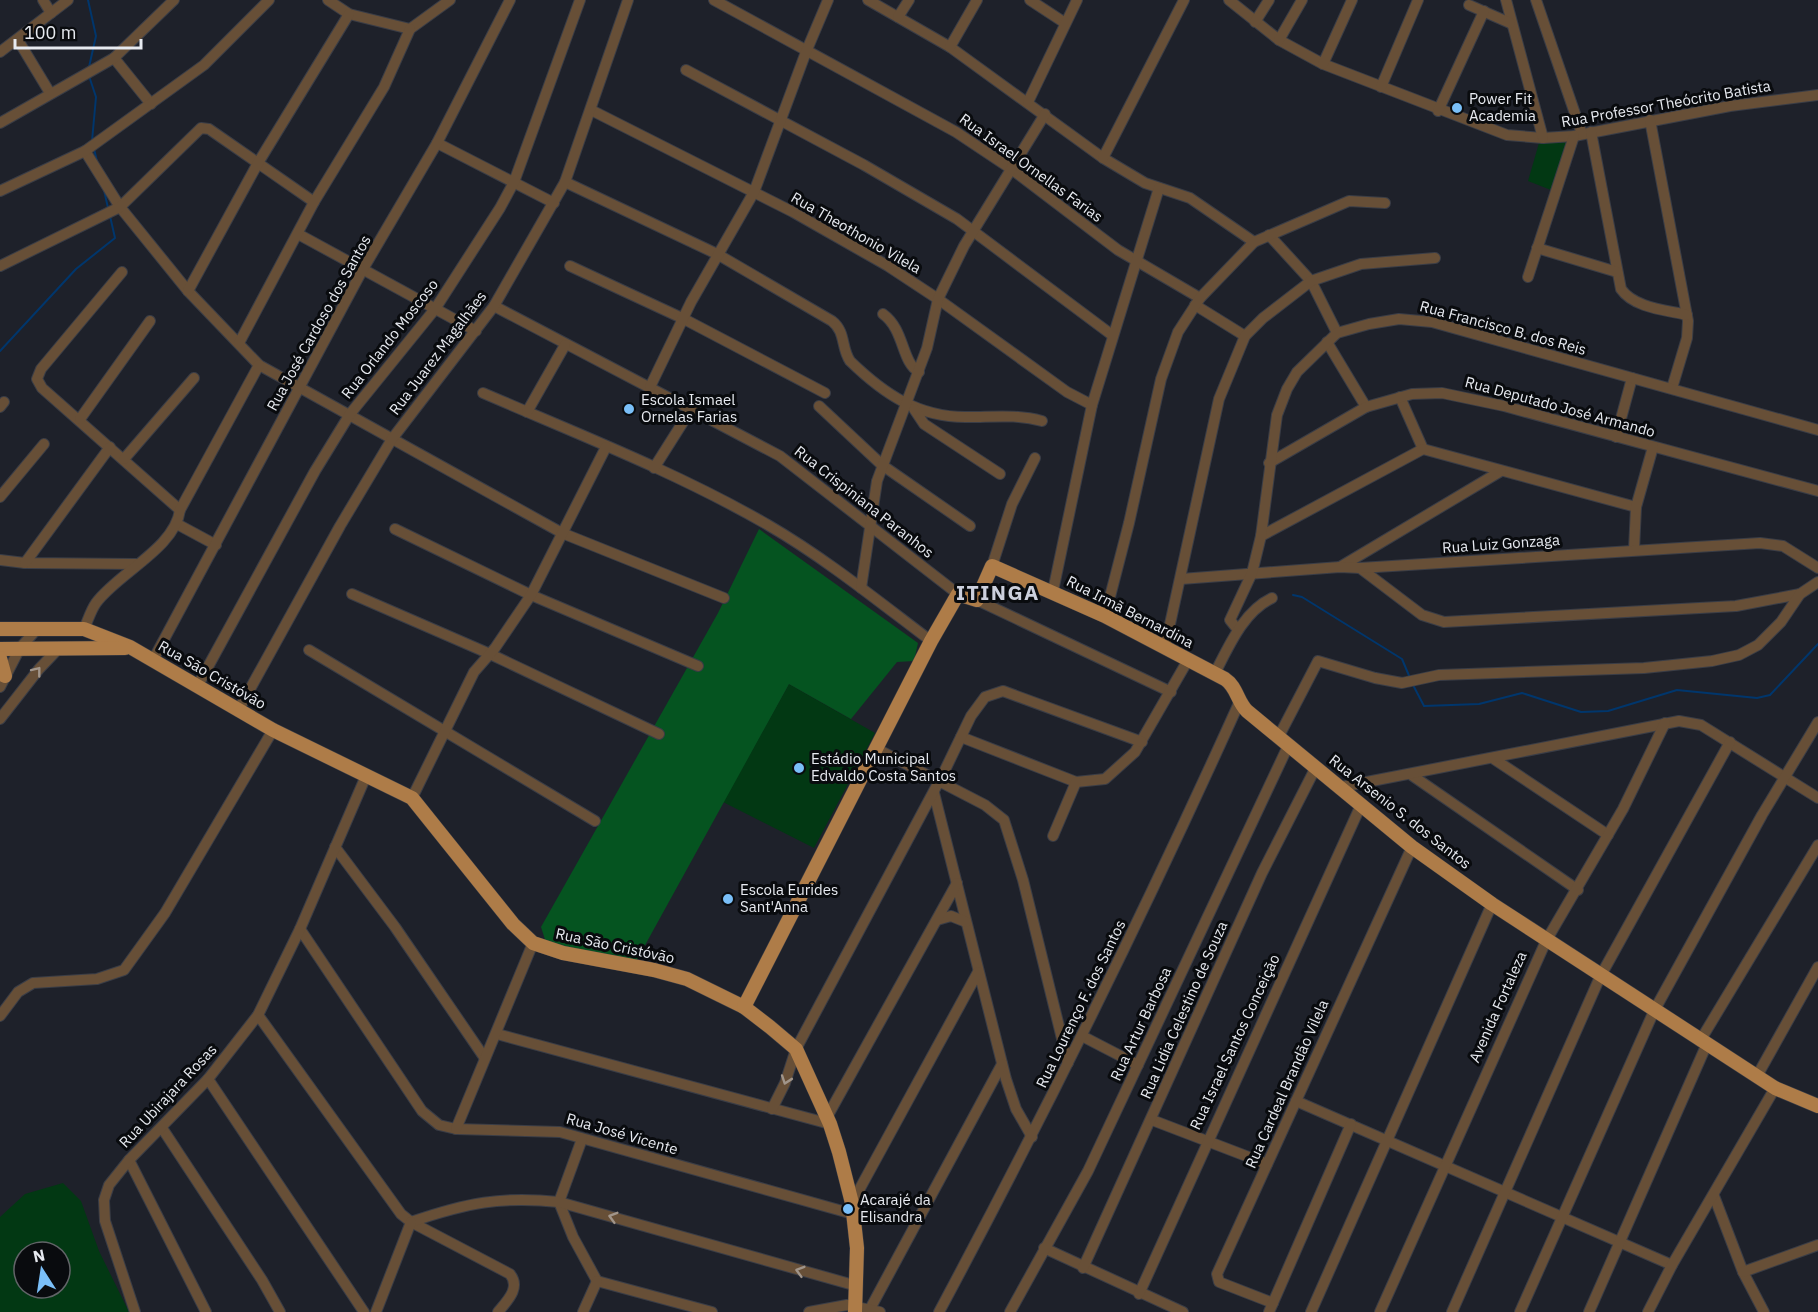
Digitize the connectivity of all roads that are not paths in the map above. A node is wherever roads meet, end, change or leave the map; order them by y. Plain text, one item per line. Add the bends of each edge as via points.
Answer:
1 (43, 0) edge
2 (68, 0) edge
3 (174, 0) edge
4 (269, 0) edge
5 (328, 0) edge
6 (450, 0) edge
7 (510, 0) edge
8 (580, 0) edge
9 (628, 0) edge
10 (714, 0) edge
11 (828, 0) edge
12 (868, 0) edge
13 (909, 0) edge
14 (977, 0) edge
15 (1030, 0) edge
16 (1077, 0) edge
17 (1184, 0) edge
18 (1229, 0) edge
19 (1269, 0) edge
20 (1302, 0) edge
21 (1352, 0) edge
22 (1418, 0) edge
23 (1506, 0) edge
24 (1536, 0) edge
25 (1469, 5) dead end
26 (1484, 11) junction
27 (51, 13) junction
28 (349, 14) junction
29 (898, 17) junction
30 (1255, 22) junction
31 (1065, 23) junction
32 (1510, 23) junction
33 (410, 29) junction
34 (18, 40) junction
35 (1279, 40) junction
36 (950, 47) junction
37 (0, 52) edge
38 (806, 52) junction
39 (114, 58) junction
40 (1323, 64) junction
41 (686, 70) dead end
42 (1381, 87) junction
43 (50, 93) junction
44 (1818, 96) edge
45 (1029, 102) junction
46 (151, 104) junction
47 (591, 110) junction
48 (1438, 111) junction
49 (1045, 114) junction
50 (780, 119) junction
51 (1650, 120) junction
52 (0, 123) edge
53 (1582, 134) junction
54 (1543, 138) junction
55 (437, 143) junction
56 (85, 151) junction
57 (1102, 158) junction
58 (258, 163) junction
59 (1010, 168) junction
60 (514, 182) junction
61 (564, 182) junction
62 (1159, 188) junction
63 (0, 191) edge
64 (754, 192) junction
65 (314, 202) junction
66 (554, 203) junction
67 (1385, 203) dead end
68 (120, 207) junction
69 (974, 231) junction
70 (298, 234) junction
71 (1269, 235) junction
72 (1254, 242) junction
73 (1537, 248) junction
74 (717, 254) junction
75 (1435, 258) dead end
76 (1137, 262) junction
77 (0, 266) edge
78 (570, 266) dead end
79 (363, 269) junction
80 (122, 272) dead end
81 (1617, 272) junction
82 (1528, 277) dead end
83 (1311, 282) junction
84 (188, 291) junction
85 (938, 299) junction
86 (1197, 301) junction
87 (494, 306) junction
88 (435, 309) junction
89 (883, 314) dead end
90 (1687, 315) junction
91 (684, 319) junction
92 (150, 321) dead end
93 (476, 331) junction
94 (1337, 333) junction
95 (1112, 335) junction
96 (1245, 336) junction
97 (1327, 342) junction
98 (239, 343) junction
99 (565, 345) junction
100 (259, 365) junction
101 (919, 372) junction
102 (194, 378) dead end
103 (1632, 378) junction
104 (650, 387) junction
105 (300, 388) junction
106 (1672, 388) junction
107 (483, 393) dead end
108 (825, 393) dead end
109 (1400, 397) junction
110 (1092, 405) junction
111 (819, 406) dead end
112 (910, 407) junction
113 (1366, 407) junction
114 (690, 411) junction
115 (527, 412) junction
116 (350, 414) junction
117 (80, 419) junction
118 (1042, 421) dead end
119 (1818, 430) edge
120 (1616, 437) junction
121 (392, 439) junction
122 (44, 444) dead end
123 (110, 447) junction
124 (606, 447) junction
125 (1653, 447) junction
126 (1423, 449) junction
127 (1035, 458) dead end
128 (124, 459) junction
129 (1269, 463) junction
130 (882, 465) junction
131 (654, 468) junction
132 (1502, 471) junction
133 (1000, 474) dead end
134 (1818, 491) edge
135 (0, 497) edge
136 (1636, 507) junction
137 (180, 510) junction
138 (868, 523) junction
139 (177, 524) junction
140 (970, 526) dead end
141 (394, 529) dead end
142 (562, 533) junction
143 (1261, 536) junction
144 (216, 545) junction
145 (1634, 550) junction
146 (0, 560) edge
147 (25, 563) junction
148 (136, 564) junction
149 (992, 566) junction
150 (1340, 567) junction
151 (1360, 568) junction
152 (1818, 568) edge
153 (1252, 573) junction
154 (1180, 579) junction
155 (1818, 582) edge
156 (861, 588) junction
157 (1053, 591) junction
158 (352, 594) dead end
159 (958, 594) junction
160 (1800, 594) junction
161 (531, 595) junction
162 (724, 598) dead end
163 (1272, 598) dead end
164 (977, 600) junction
165 (1105, 616) junction
166 (0, 629) edge
167 (37, 629) junction
168 (84, 629) junction
169 (1238, 630) junction
170 (931, 640) junction
171 (130, 647) junction
172 (1165, 647) junction
173 (20, 648) junction
174 (59, 648) junction
175 (84, 648) junction
176 (0, 649) edge
177 (309, 650) dead end
178 (490, 654) junction
179 (0, 658) edge
180 (153, 660) junction
181 (1188, 660) junction
182 (698, 666) dead end
183 (1215, 673) junction
184 (2, 683) edge
185 (198, 685) junction
186 (1171, 692) junction
187 (18, 697) junction
188 (1239, 703) junction
189 (239, 708) junction
190 (0, 719) edge
191 (1818, 722) edge
192 (1665, 723) junction
193 (273, 730) junction
194 (445, 730) junction
195 (659, 734) dead end
196 (961, 736) junction
197 (1284, 740) junction
198 (1142, 742) junction
199 (1730, 742) junction
200 (875, 748) junction
201 (1494, 759) junction
202 (1316, 766) junction
203 (1410, 774) junction
204 (366, 776) junction
205 (1784, 776) junction
206 (939, 781) junction
207 (1076, 782) junction
208 (1341, 787) junction
209 (933, 793) junction
210 (412, 798) junction
211 (1818, 798) edge
212 (1361, 805) junction
213 (595, 821) dead end
214 (1608, 835) junction
215 (1053, 836) dead end
216 (1818, 845) edge
217 (335, 847) junction
218 (1412, 847) junction
219 (957, 882) junction
220 (1578, 890) junction
221 (1492, 904) junction
222 (937, 921) junction
223 (966, 922) junction
224 (300, 929) junction
225 (1546, 941) junction
226 (534, 943) junction
227 (1818, 967) edge
228 (978, 972) junction
229 (1600, 977) junction
230 (744, 1007) junction
231 (1654, 1011) junction
232 (258, 1015) junction
233 (0, 1016) edge
234 (497, 1034) junction
235 (1082, 1036) junction
236 (1703, 1043) junction
237 (796, 1049) junction
238 (484, 1057) junction
239 (1068, 1063) junction
240 (1002, 1064) junction
241 (1138, 1065) junction
242 (1756, 1076) junction
243 (208, 1079) junction
244 (1775, 1088) junction
245 (1296, 1101) junction
246 (1818, 1106) edge
247 (772, 1109) junction
248 (1152, 1120) junction
249 (828, 1121) junction
250 (1351, 1124) junction
251 (162, 1128) junction
252 (456, 1129) junction
253 (1032, 1137) junction
254 (582, 1139) junction
255 (1389, 1140) junction
256 (1206, 1141) junction
257 (129, 1160) junction
258 (1267, 1164) junction
259 (1445, 1166) junction
260 (1504, 1192) junction
261 (1714, 1196) junction
262 (559, 1202) junction
263 (853, 1209) junction
264 (1562, 1218) junction
265 (411, 1222) junction
266 (1621, 1242) junction
267 (1818, 1245) edge
268 (1044, 1248) junction
269 (1672, 1265) junction
270 (1083, 1268) junction
271 (1743, 1272) junction
272 (597, 1281) junction
273 (856, 1286) junction
274 (1139, 1293) junction
275 (1271, 1308) edge
276 (865, 1310) edge
277 (1179, 1311) edge
278 (135, 1312) edge
279 (206, 1312) edge
280 (280, 1312) edge
281 (364, 1312) edge
282 (376, 1312) edge
283 (498, 1312) edge
284 (583, 1312) edge
285 (712, 1312) edge
286 (809, 1312) edge
287 (939, 1312) edge
288 (1010, 1312) edge
289 (1311, 1312) edge
290 (1380, 1312) edge
291 (1452, 1312) edge
292 (1520, 1312) edge
293 (1589, 1312) edge
294 (1648, 1312) edge
295 (1764, 1312) edge

1 - 27 street
2 - 27 street
3 - 39 street
4 - 46 street via 204,65
5 - 28 street
6 - 33 street
7 - 55 street, Rua José Cardoso dos Santos
8 - 60 street, Rua Orlando Moscoso
9 - 47 street, Rua Juarez Magalhães
10 - 38 street, Rua Israel Ornellas Farias
11 - 38 street
12 - 29 street
13 - 29 street
14 - 36 street
15 - 31 street
16 - 31 street
17 - 57 street
18 - 30 street, Rua Professor Theócrito Batista
19 - 30 street
20 - 35 street
21 - 40 street
22 - 42 street
23 - 32 street
24 - 53 street
25 - 26 street
26 - 32 street
26 - 48 street
27 - 34 street
28 - 33 street
28 - 58 street
29 - 36 street
30 - 35 street, Rua Professor Theócrito Batista
31 - 45 street
32 - 54 street
33 - 65 street via 384,87
34 - 37 street
34 - 43 street
35 - 40 street, Rua Professor Theócrito Batista
36 - 45 street
38 - 50 street
38 - 59 street, Rua Israel Ornellas Farias via 929,117
39 - 43 street
39 - 46 street
40 - 42 street, Rua Professor Theócrito Batista
41 - 50 street
42 - 48 street, Rua Professor Theócrito Batista
43 - 52 street
44 - 51 street, Rua Professor Theócrito Batista
45 - 49 street
46 - 56 street
47 - 61 street, Rua Juarez Magalhães
47 - 64 street, Rua Theothonio Vilela
48 - 54 street, Rua Professor Theócrito Batista via 1496,133
49 - 57 street
49 - 59 street
50 - 64 street
50 - 69 street
51 - 53 street, Rua Professor Theócrito Batista
51 - 90 street
53 - 54 street, Rua Professor Theócrito Batista
53 - 73 street
53 - 81 street
55 - 60 street
55 - 79 street, Rua José Cardoso dos Santos
56 - 63 street
56 - 68 street
57 - 62 street
58 - 65 street
58 - 68 street via 209,129 201,128
58 - 84 street
59 - 69 street
59 - 76 street, Rua Israel Ornellas Farias
60 - 66 street
60 - 88 street, Rua Orlando Moscoso
61 - 66 street, Rua Juarez Magalhães
61 - 74 street
62 - 72 street via 1190,198
62 - 76 street
64 - 74 street
64 - 85 street, Rua Theothonio Vilela
65 - 70 street
66 - 87 street, Rua Juarez Magalhães
67 - 71 street via 1349,201
68 - 77 street
68 - 84 street
69 - 85 street
69 - 95 street
70 - 79 street
70 - 98 street
71 - 72 street
71 - 83 street
72 - 86 street
73 - 81 street
73 - 82 street
74 - 91 street
74 - 112 street via 832,321 842,333 850,361
75 - 83 street via 1361,264
76 - 86 street, Rua Israel Ornellas Farias
76 - 95 street
78 - 91 street
79 - 88 street
79 - 105 street, Rua José Cardoso dos Santos
80 - 117 street via 37,379 42,388
81 - 90 street via 1621,289 1629,298
83 - 94 street
83 - 96 street
84 - 98 street
85 - 101 street
85 - 110 street, Rua Theothonio Vilela via 1067,392
86 - 96 street, Rua Israel Ornellas Farias
86 - 165 street via 1178,332 1161,379
87 - 93 street, Rua Juarez Magalhães
87 - 99 street, Rua Crispiniana Paranhos
88 - 93 street
88 - 116 street, Rua Orlando Moscoso
89 - 101 street via 894,322 911,366
90 - 106 street via 1687,338
91 - 104 street
91 - 108 street
92 - 117 street
93 - 121 street, Rua Juarez Magalhães
94 - 97 street, Rua Francisco B. dos Reis
94 - 103 street, Rua Francisco B. dos Reis via 1399,319 1432,322
95 - 110 street
96 - 154 street via 1219,399
97 - 113 street
97 - 129 street, Rua Francisco B. dos Reis via 1287,389 1277,415
98 - 100 street
99 - 104 street, Rua Crispiniana Paranhos
99 - 115 street
100 - 105 street
100 - 137 street
101 - 112 street
102 - 128 street
103 - 106 street, Rua Francisco B. dos Reis
103 - 120 street
104 - 114 street, Rua Crispiniana Paranhos
105 - 116 street
105 - 144 street, Rua José Cardoso dos Santos
106 - 119 street, Rua Francisco B. dos Reis
107 - 115 street
109 - 113 street, Rua Deputado José Armando
109 - 120 street, Rua Deputado José Armando via 1425,392 1462,397
109 - 126 street
110 - 157 street
111 - 130 street
112 - 118 street via 950,417 1023,416
112 - 130 street
112 - 133 street via 924,424
113 - 129 street, Rua Deputado José Armando
114 - 131 street
114 - 138 street, Rua Crispiniana Paranhos via 780,456
115 - 124 street
116 - 121 street
116 - 185 street, Rua Orlando Moscoso via 301,495
117 - 123 street
120 - 125 street, Rua Deputado José Armando
121 - 142 street
121 - 189 street, Rua Juarez Magalhães
122 - 135 street
123 - 128 street
123 - 147 street
124 - 131 street
124 - 142 street
125 - 134 street, Rua Deputado José Armando
125 - 136 street
126 - 132 street
126 - 143 street
127 - 149 street via 1012,504
128 - 137 street
129 - 143 street, Rua Francisco B. dos Reis
130 - 138 street
130 - 140 street
131 - 156 street via 770,526
132 - 136 street
132 - 150 street
136 - 145 street
137 - 139 street
138 - 156 street
138 - 159 street, Rua Crispiniana Paranhos
139 - 144 street
139 - 148 street via 164,541
141 - 161 street
142 - 161 street
142 - 162 street
143 - 153 street, Rua Francisco B. dos Reis
144 - 180 street, Rua José Cardoso dos Santos
145 - 151 street, Rua Luiz Gonzaga
145 - 152 street, Rua Luiz Gonzaga via 1771,544 1793,551
146 - 147 street
147 - 148 street
148 - 168 street via 95,605
149 - 157 main road, Rua Irmã Bernardina
149 - 164 main road
150 - 151 street, Rua Luiz Gonzaga
150 - 153 street, Rua Luiz Gonzaga
151 - 160 street via 1422,615 1444,621 1736,606
153 - 154 street, Rua Luiz Gonzaga
153 - 169 street, Rua Francisco B. dos Reis via 1230,618
154 - 172 street
155 - 160 street
156 - 170 street
157 - 165 main road, Rua Irmã Bernardina
158 - 178 street
159 - 164 main road
159 - 170 main road
160 - 197 street, Rua Artur Barbosa via 1781,622 1758,645 1724,659 1644,668 1439,675 1412,681 1375,678 1318,661
161 - 178 street
161 - 182 street
163 - 169 street
164 - 186 street
165 - 172 main road, Rua Irmã Bernardina
166 - 167 main road, Rua São Cristóvão
167 - 168 main road, Rua São Cristóvão
167 - 173 street
168 - 171 main road, Rua São Cristóvão
168 - 175 main road via 90,638
169 - 183 street
170 - 200 main road
171 - 175 main road
171 - 180 main road, Rua São Cristóvão
172 - 181 main road, Rua Irmã Bernardina
173 - 174 main road
173 - 176 main road
173 - 184 street
174 - 175 main road
187 -> 174 street
177 - 194 street
178 - 194 street via 474,672
178 - 195 street
179 - 184 main road
180 - 185 main road, Rua São Cristóvão
181 - 183 main road, Rua Irmã Bernardina
181 - 186 street
183 - 188 main road, Rua Irmã Bernardina via 1230,682
184 - 187 street via 6,696
185 - 189 main road, Rua São Cristóvão
186 - 198 street
187 - 190 street
188 - 197 main road, Rua Arsenio S. dos Santos
188 - 235 street, Rua Lourenço F. dos Santos
189 - 193 main road, Rua São Cristóvão
191 - 205 street
192 - 199 street via 1695,722
192 - 201 street
192 - 214 street
193 - 204 main road, Rua São Cristóvão
193 - 233 street via 165,913 124,970 98,980 40,981 18,992
194 - 210 street
194 - 213 street
196 - 198 street via 985,697 1003,691
196 - 206 street
196 - 207 street
197 - 202 main road, Rua Arsenio S. dos Santos
197 - 241 street, Rua Artur Barbosa
198 - 207 street via 1105,779
199 - 205 street
199 - 229 street
200 - 206 street
200 - 230 main road
201 - 203 street
201 - 214 street
202 - 208 main road, Rua Arsenio S. dos Santos
202 - 248 street, Rua Lidia Celestino de Souza via 1262,873
203 - 208 street
203 - 220 street
204 - 210 main road, Rua São Cristóvão
204 - 217 street, Rua Ubirajara Rosas
205 - 211 street
205 - 231 street
206 - 209 street
206 - 239 street via 999,815 1008,828
207 - 215 street
208 - 212 main road, Rua Arsenio S. dos Santos
209 - 219 street
209 - 237 street
210 - 226 main road, Rua São Cristóvão via 513,924
212 - 218 main road, Rua Arsenio S. dos Santos
212 - 256 street, Rua Israel Santos Conceição
214 - 220 street
216 - 236 street
217 - 224 street, Rua Ubirajara Rosas
217 - 238 street
218 - 221 main road, Rua Arsenio S. dos Santos
218 - 245 street, Rua Cardeal Brandão Vilela
219 - 222 street
219 - 223 street
220 - 225 street
221 - 225 main road, Rua Arsenio S. dos Santos
221 - 255 street
222 - 223 street via 951,916
222 - 249 street
223 - 228 street
224 - 232 street, Rua Ubirajara Rosas
224 - 252 street, Rua José Vicente via 422,1111 439,1125
225 - 229 main road, Avenida Fortaleza
225 - 259 street, Avenida Fortaleza
226 - 230 main road, Rua São Cristóvão via 563,953 671,974
226 - 234 street
227 - 242 street
228 - 240 street
228 - 263 street
229 - 231 main road, Avenida Fortaleza
229 - 260 street
230 - 237 main road, Rua São Cristóvão
231 - 236 main road, Avenida Fortaleza
231 - 264 street
232 - 243 street, Rua Ubirajara Rosas
232 - 265 street via 394,1206
234 - 238 street
234 - 247 street
235 - 239 street, Rua Lourenço F. dos Santos
235 - 241 street
236 - 242 main road, Avenida Fortaleza
236 - 266 street
237 -> 247 street
237 - 249 main road, Rua São Cristóvão
238 - 252 street
239 - 253 street, Rua Lourenço F. dos Santos
240 - 253 street via 1016,1108
240 - 276 street
241 - 268 street, Rua Artur Barbosa via 1088,1171
242 - 244 main road, Avenida Fortaleza
243 - 251 street, Rua Ubirajara Rosas
243 - 281 street
244 - 246 main road, Avenida Fortaleza
244 - 261 street
245 - 250 street
245 - 258 street, Rua Cardeal Brandão Vilela
247 - 249 street
248 - 256 street
248 - 270 street, Rua Lidia Celestino de Souza
249 - 263 main road, Rua São Cristóvão
250 - 255 street
250 - 275 street
251 - 257 street, Rua Ubirajara Rosas
251 - 280 street
252 - 254 street, Rua José Vicente via 549,1130
253 - 287 street, Rua Lourenço F. dos Santos
254 - 262 street
254 - 263 street, Rua José Vicente
255 - 259 street
255 - 289 street
256 - 258 street
256 - 274 street, Rua Israel Santos Conceição
257 - 278 street, Rua Ubirajara Rosas via 106,1191 103,1212
257 - 279 street
258 - 275 street, Rua Cardeal Brandão Vilela via 1217,1277 1219,1282
259 - 260 street
259 - 290 street, Avenida Fortaleza
260 - 264 street
260 - 291 street
261 - 269 street
261 - 271 street
262 - 265 street via 493,1200
262 - 272 street
273 -> 262 street
263 - 273 main road, Rua São Cristóvão
264 - 266 street
264 - 292 street
265 - 282 street
265 - 283 street via 510,1274 515,1285
266 - 269 street
266 - 293 street
267 - 271 street
268 - 270 street
268 - 288 street, Rua Artur Barbosa
269 - 294 street
270 - 274 street
271 - 295 street
272 - 284 street
272 - 285 street
273 - 276 main road, Rua São Cristóvão
274 - 277 street
276 - 286 street via 837,1306

